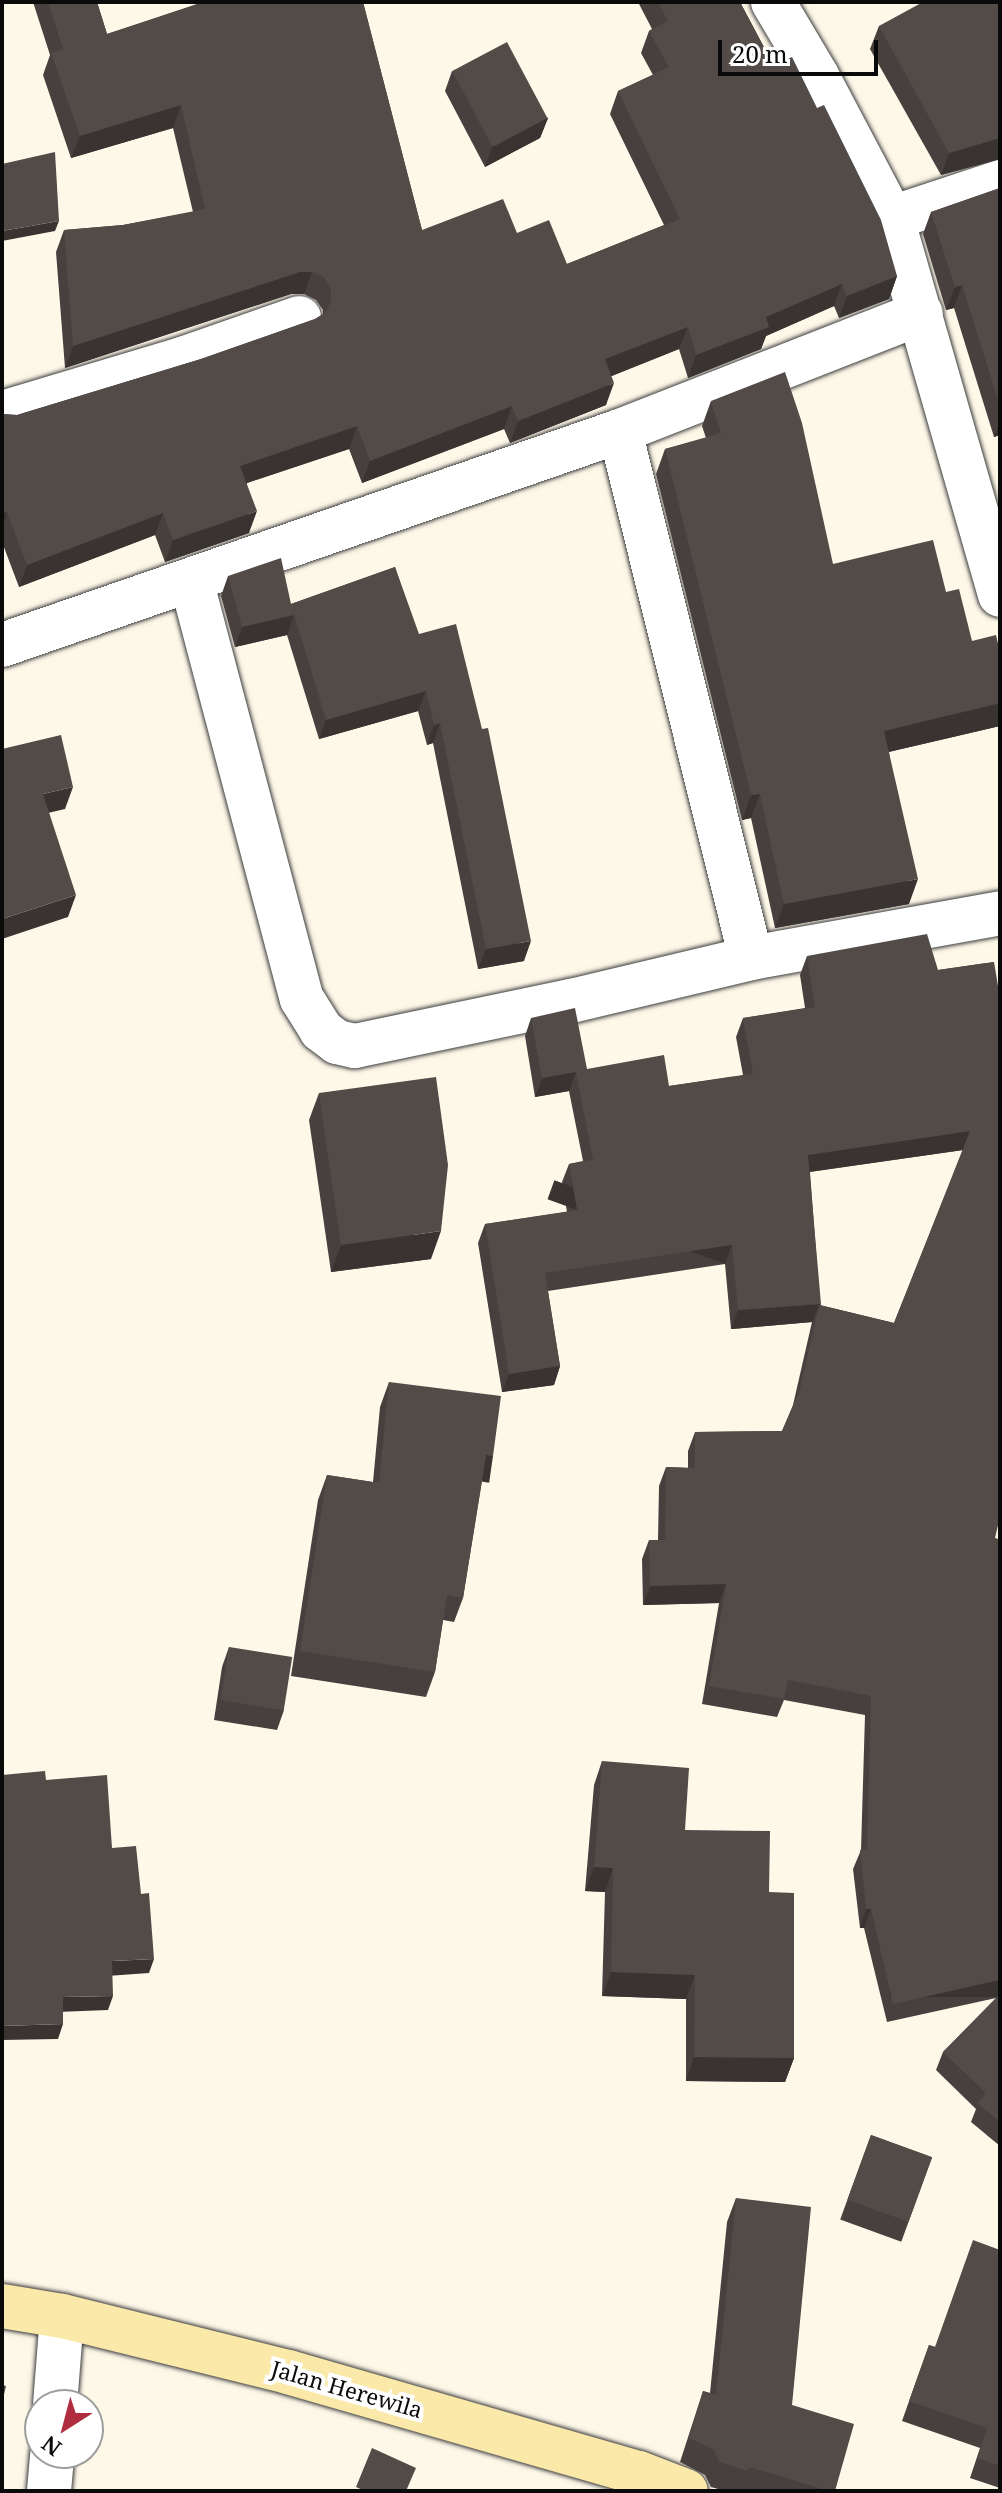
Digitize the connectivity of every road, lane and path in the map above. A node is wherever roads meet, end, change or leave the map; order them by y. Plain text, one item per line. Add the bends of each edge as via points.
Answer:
1 (773, 2) edge
2 (1000, 182) edge
3 (892, 218) junction
4 (921, 313) junction
5 (299, 318) dead end
6 (2, 413) edge
7 (620, 431) junction
8 (191, 580) junction
9 (1000, 595) edge
10 (2, 645) edge
11 (1000, 913) edge
12 (751, 958) junction
13 (2, 2306) edge
14 (62, 2316) junction
15 (56, 2389) edge
16 (51, 2469) edge
17 (49, 2491) edge
18 (686, 2491) edge

1 - 3 street
2 - 3 street
3 - 4 street
4 - 7 street
4 - 9 street
5 - 6 street
7 - 8 street
7 - 12 street
8 - 10 street
8 - 12 street via 302,999 321,1030 337,1042 355,1046
11 - 12 street
13 - 14 main road, Jalan Herewila
14 - 15 street
14 - 18 main road, Jalan Herewila via 288,2372
16 - 17 street

